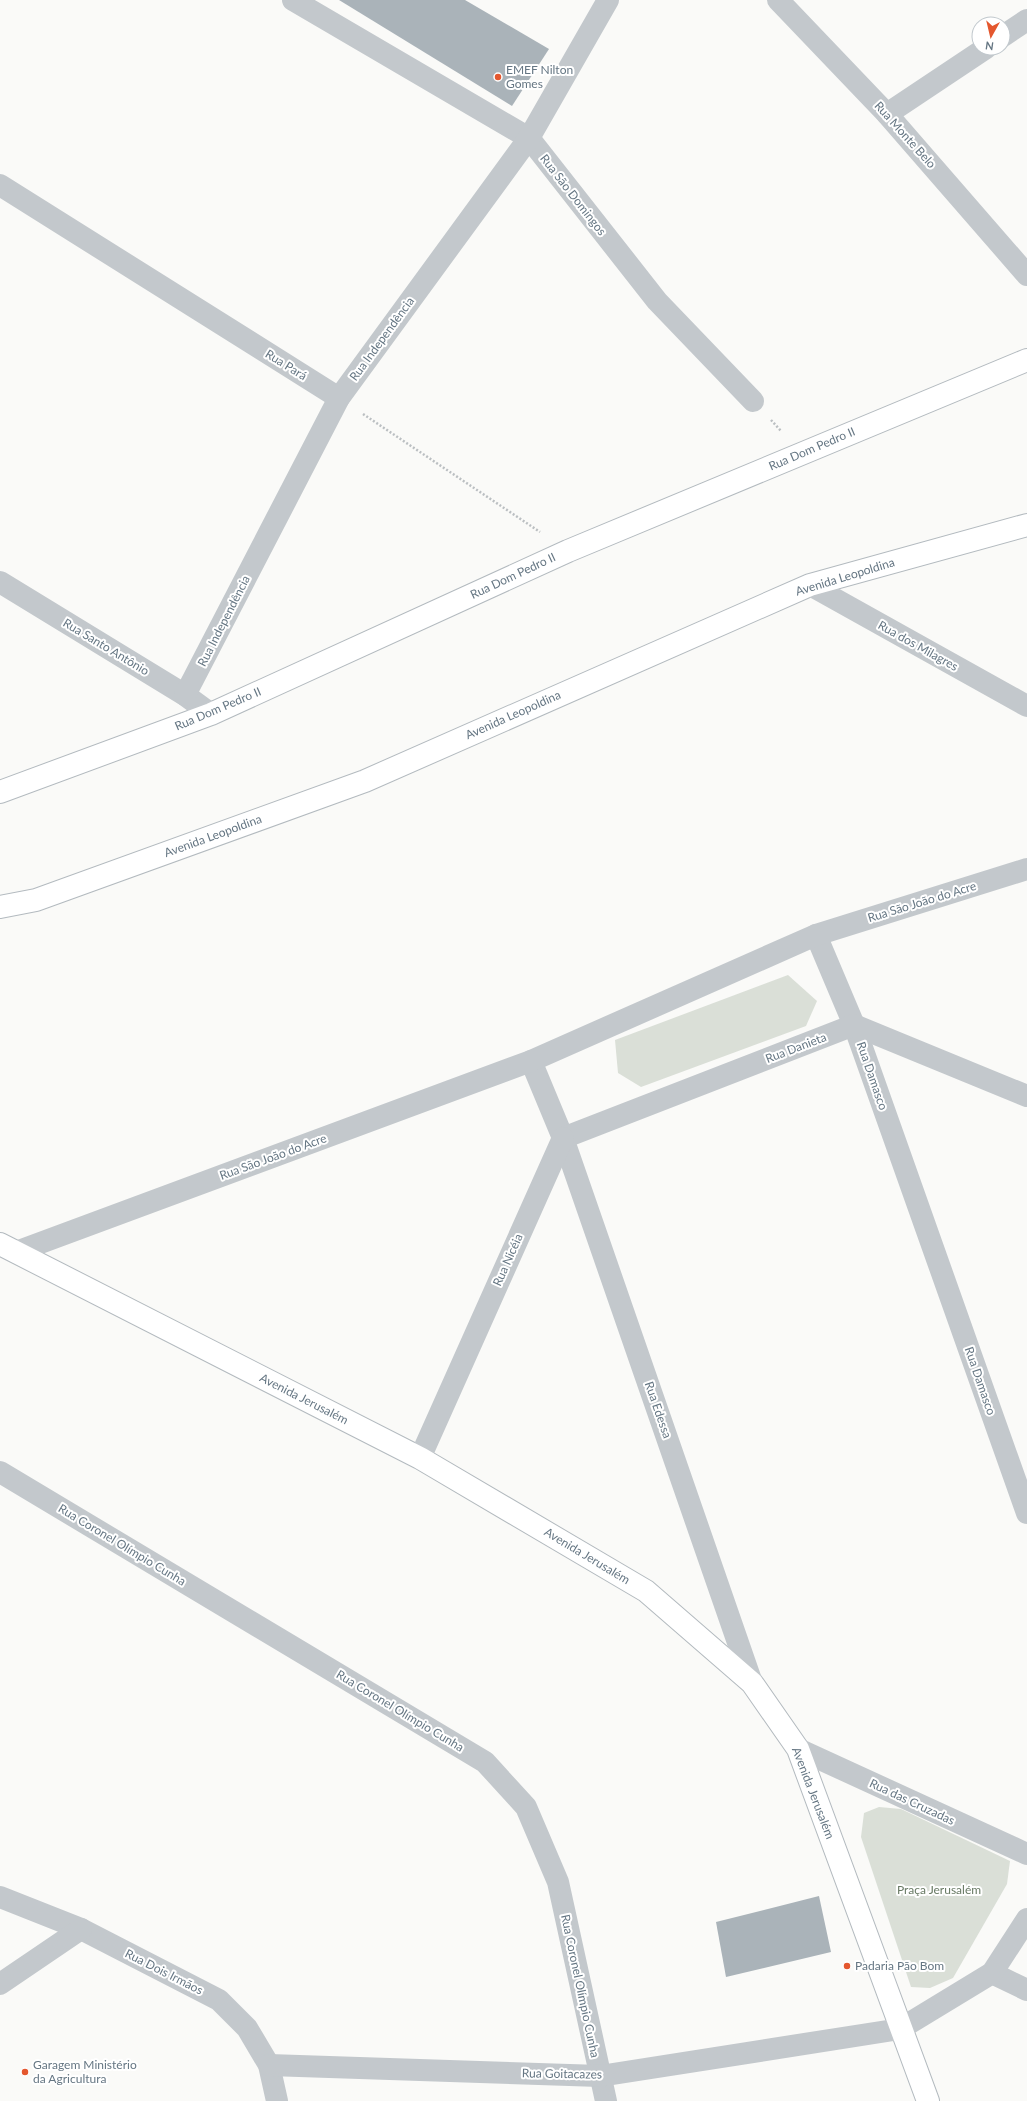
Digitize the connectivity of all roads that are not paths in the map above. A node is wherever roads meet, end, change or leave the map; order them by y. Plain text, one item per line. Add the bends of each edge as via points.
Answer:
1 (293, 0) edge
2 (608, 0) edge
3 (778, 0) edge
4 (1027, 20) edge
5 (1011, 31) edge
6 (974, 56) edge
7 (887, 114) junction
8 (529, 138) junction
9 (0, 185) edge
10 (1027, 275) edge
11 (1027, 360) edge
12 (339, 398) junction
13 (753, 401) road end
14 (1027, 526) edge
15 (0, 582) edge
16 (810, 585) junction
17 (185, 695) junction
18 (1027, 706) edge
19 (212, 714) junction
20 (0, 792) edge
21 (1027, 869) edge
22 (0, 907) edge
23 (816, 935) junction
24 (854, 1025) junction
25 (531, 1061) junction
26 (1027, 1096) edge
27 (563, 1138) junction
28 (8, 1248) edge
29 (420, 1458) junction
30 (0, 1472) edge
31 (1027, 1513) edge
32 (752, 1683) junction
33 (798, 1749) junction
34 (1027, 1854) edge
35 (0, 1897) edge
36 (1027, 1919) edge
37 (81, 1929) junction
38 (992, 1973) junction
39 (0, 1984) edge
40 (1027, 1990) edge
41 (900, 2029) junction
42 (269, 2065) junction
43 (600, 2076) junction
44 (277, 2101) edge
45 (606, 2101) edge
46 (928, 2101) edge

1 - 8 street, Rua São Domingos
2 - 8 street, Rua Independência
3 - 7 street, Rua Monte Belo
4 - 5 street
6 - 7 street
7 - 10 street, Rua Monte Belo
8 - 12 street, Rua Independência
8 - 13 street, Rua São Domingos via 657,301
9 - 12 street, Rua Pará
11 - 19 street, Rua Dom Pedro II via 568,551
12 - 17 street, Rua Independência
14 - 16 street, Avenida Leopoldina
15 - 17 street, Rua Santo Antônio
16 - 18 street, Rua dos Milagres
16 - 22 street, Avenida Leopoldina via 365,781 36,900
17 - 19 street, Rua Santo Antônio
19 - 20 street, Rua Dom Pedro II
21 - 23 street, Rua São João do Acre
23 - 24 street, Rua Damasco
23 - 25 street
24 - 26 street
24 - 27 street, Rua Danieta
24 - 31 street, Rua Damasco
25 - 27 street
25 - 28 street, Rua São João do Acre
27 - 29 street, Rua Nicéia
27 - 32 street, Rua Edessa
28 - 29 street, Avenida Jerusalém
29 - 32 street, Avenida Jerusalém via 646,1592
30 - 43 street, Rua Coronel Olímpio Cunha via 485,1762 526,1807 558,1882
32 - 33 street, Avenida Jerusalém
33 - 34 street, Rua das Cruzadas
33 - 41 street, Avenida Jerusalém
35 - 37 street, Rua Dois Irmãos
36 - 38 street
37 - 39 street
37 - 42 street, Rua Dois Irmãos via 219,2000 247,2028
38 - 40 street
38 - 41 street
41 - 43 street, Rua Goitacazes
41 - 46 street, Avenida Jerusalém
42 - 43 street, Rua Goitacazes
42 - 44 street, Rua Dois Irmãos
43 - 45 street, Rua Coronel Olímpio Cunha

